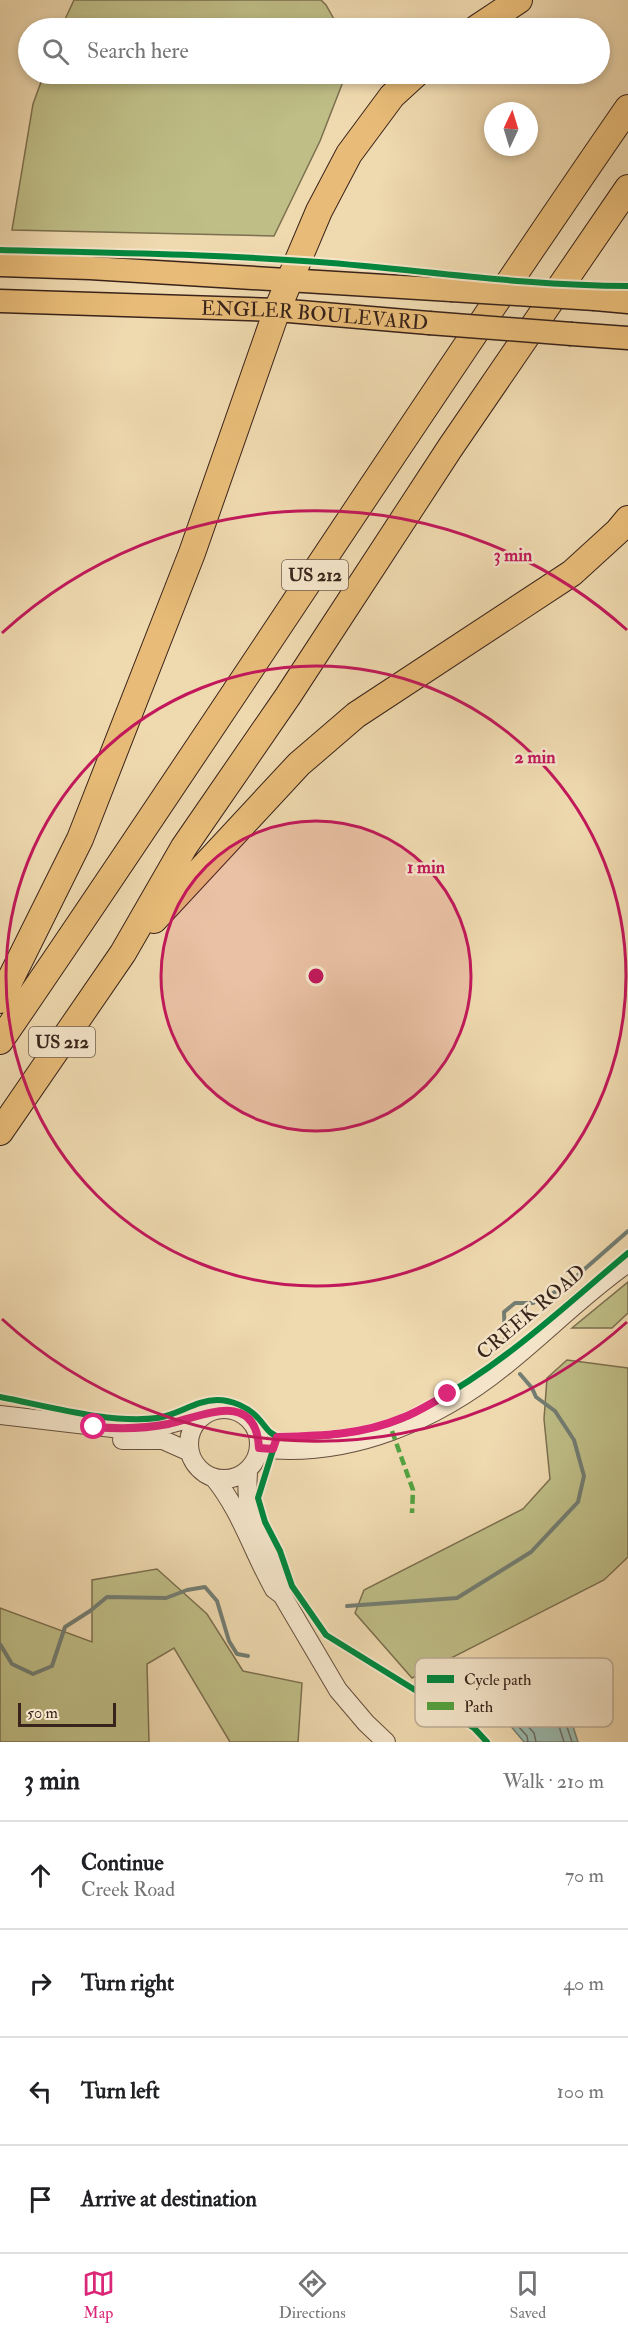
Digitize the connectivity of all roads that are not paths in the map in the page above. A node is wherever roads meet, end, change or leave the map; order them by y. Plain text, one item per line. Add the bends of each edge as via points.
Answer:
1 (519, 0) edge
2 (492, 18) edge
3 (405, 84) edge
4 (628, 108) edge
5 (628, 188) edge
6 (0, 265) edge
7 (290, 280) junction
8 (0, 301) edge
9 (628, 302) edge
10 (277, 310) junction
11 (628, 338) edge
12 (628, 519) edge
13 (123, 953) junction
14 (0, 1000) edge
15 (0, 1041) edge
16 (0, 1132) edge
17 (628, 1263) edge
18 (207, 1414) junction
19 (3, 1416) edge
20 (259, 1448) junction
21 (190, 1452) junction
22 (248, 1470) junction
23 (214, 1478) junction
24 (282, 1595) junction
25 (386, 1742) edge

1 - 2 highway
3 - 7 highway via 349,154
4 - 15 highway, US 212
5 - 13 highway, US 212 via 184,847
6 - 7 main road, ENGLER BOULEVARD
7 - 9 main road, ENGLER BOULEVARD, bridge
7 - 10 highway
8 - 10 main road, ENGLER BOULEVARD
10 - 11 main road, ENGLER BOULEVARD, bridge
10 - 14 highway via 192,553 80,839
12 - 13 highway via 572,573 356,716 299,764
13 - 16 highway, US 212
17 - 20 street, CREEK ROAD via 506,1365 439,1411 349,1444 283,1451
18 - 19 street via 169,1424 121,1429
18 - 20 street via 217,1410 238,1413 254,1427
18 - 21 street via 192,1430
19 - 21 street via 101,1440 163,1440
20 - 22 street
21 - 23 street via 195,1464
22 - 23 street via 238,1477
22 - 24 street via 248,1500 272,1551
23 - 24 street via 241,1520 274,1589
24 - 25 street via 338,1690

